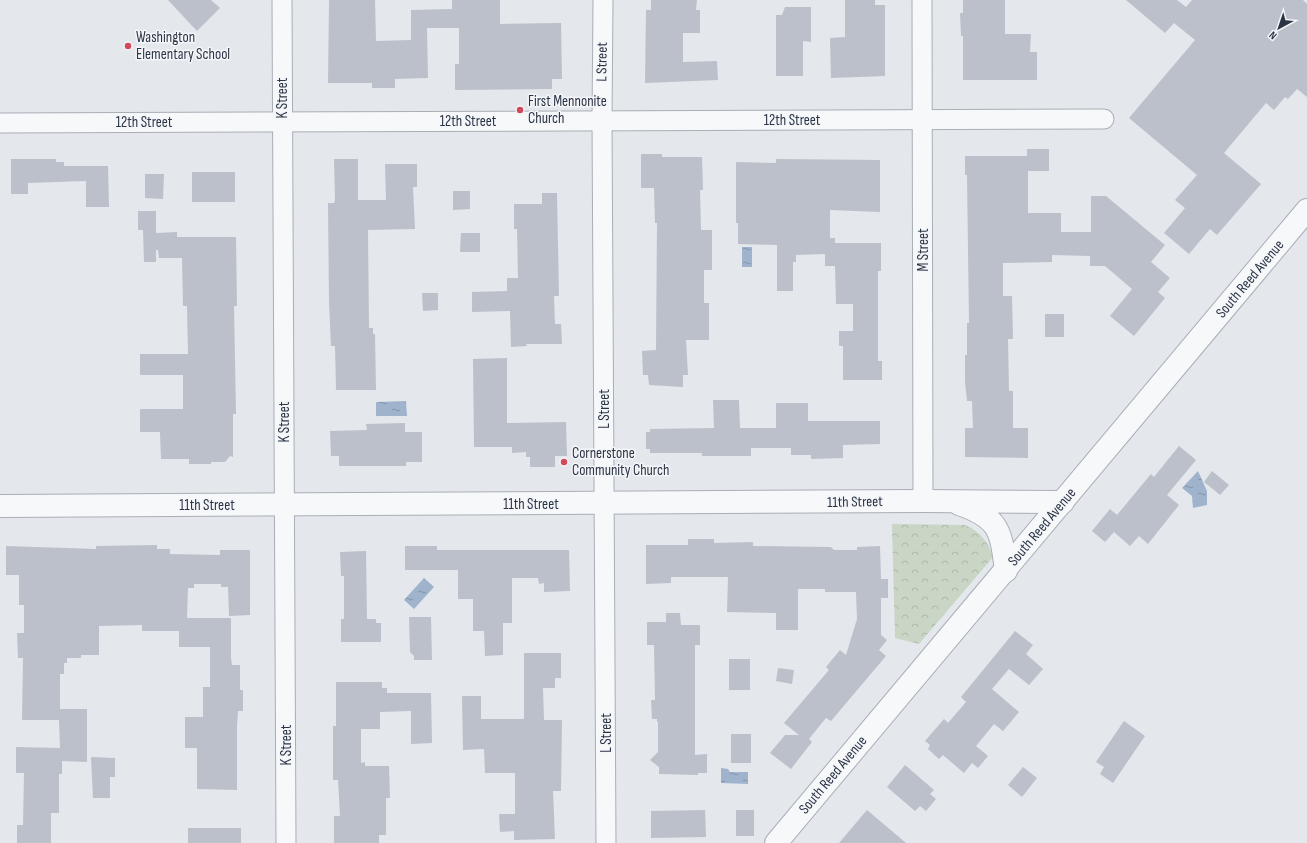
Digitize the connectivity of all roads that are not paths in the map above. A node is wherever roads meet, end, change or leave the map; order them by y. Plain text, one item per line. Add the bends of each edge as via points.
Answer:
1 (282, 0) edge
2 (603, 0) edge
3 (922, 0) edge
4 (922, 119) junction
5 (1104, 119) dead end
6 (602, 120) junction
7 (283, 122) junction
8 (0, 123) edge
9 (1307, 210) edge
10 (923, 501) junction
11 (950, 502) junction
12 (1063, 502) junction
13 (604, 504) junction
14 (285, 505) junction
15 (0, 506) edge
16 (1006, 571) junction
17 (286, 843) edge
18 (606, 843) edge
19 (776, 843) edge

1 - 7 street, K Street
2 - 6 street, L Street
3 - 4 street, M Street
4 - 5 street, 12th Street
4 - 6 street, 12th Street
4 - 10 street, M Street
6 - 7 street, 12th Street
6 - 13 street, L Street
7 - 8 street, 12th Street
7 - 14 street, K Street
9 - 12 street, South Reed Avenue
10 - 11 street, 11th Street
10 - 13 street, 11th Street
11 - 12 street, 11th Street
11 - 16 street via 981,513 996,526 1003,543
12 - 16 street, South Reed Avenue
13 - 14 street, 11th Street
13 - 18 street, L Street
14 - 15 street, 11th Street
14 - 17 street, K Street
16 - 19 street, South Reed Avenue

